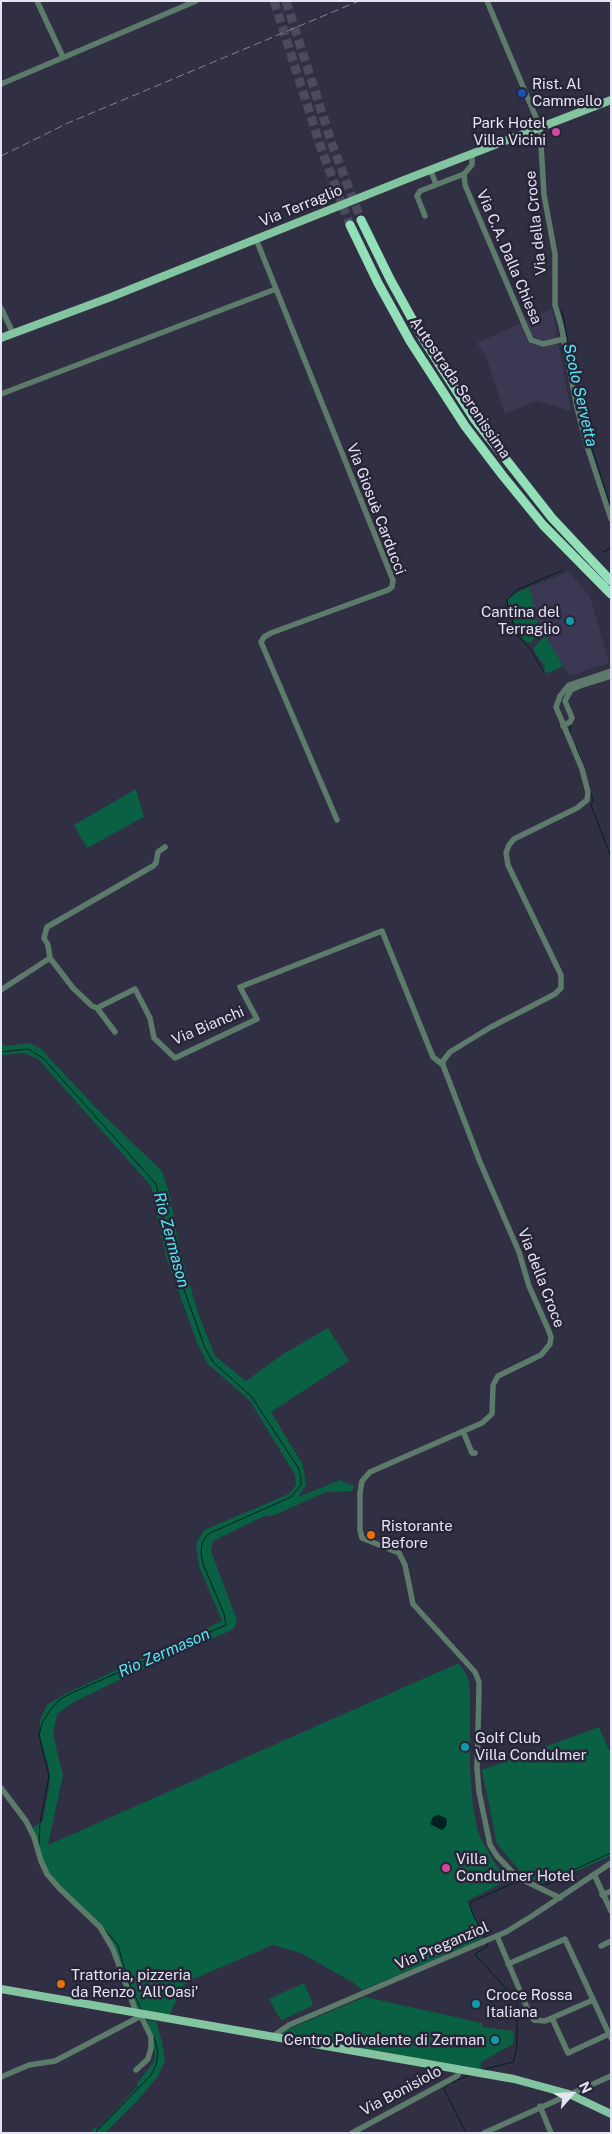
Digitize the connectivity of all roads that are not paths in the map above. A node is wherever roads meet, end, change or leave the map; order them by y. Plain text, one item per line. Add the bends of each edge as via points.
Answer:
1 (37, 1) edge
2 (196, 1) edge
3 (487, 1) edge
4 (63, 57) junction
5 (1, 84) edge
6 (611, 100) edge
7 (540, 127) junction
8 (472, 153) junction
9 (430, 169) junction
10 (464, 174) junction
11 (436, 184) junction
12 (425, 216) dead end
13 (361, 220) tunnel mouth
14 (350, 225) tunnel mouth
15 (256, 239) junction
16 (276, 289) junction
17 (1, 308) edge
18 (13, 333) junction
19 (1, 338) edge
20 (564, 339) junction
21 (1, 394) edge
22 (611, 519) edge
23 (611, 581) edge
24 (611, 594) edge
25 (611, 671) edge
26 (611, 676) edge
27 (563, 726) junction
28 (337, 820) dead end
29 (165, 847) dead end
30 (50, 958) junction
31 (1, 990) edge
32 (97, 1008) junction
33 (116, 1032) dead end
34 (443, 1065) junction
35 (463, 1432) junction
36 (475, 1453) dead end
37 (1, 1788) edge
38 (611, 1863) edge
39 (591, 1876) junction
40 (611, 1891) edge
41 (601, 1893) junction
42 (560, 1898) junction
43 (611, 1911) edge
44 (492, 1939) junction
45 (611, 1941) edge
46 (601, 1946) dead end
47 (508, 1964) junction
48 (1, 1989) edge
49 (593, 2000) junction
50 (141, 2014) junction
51 (552, 2018) junction
52 (610, 2036) edge
53 (276, 2037) junction
54 (136, 2070) dead end
55 (461, 2070) junction
56 (611, 2076) edge
57 (1, 2077) edge
58 (569, 2094) junction
59 (540, 2106) junction
60 (611, 2114) edge
61 (352, 2133) edge
62 (484, 2133) edge
63 (551, 2133) edge

1 - 4 street
2 - 4 street
3 - 7 street, Via della Croce
4 - 5 street
6 - 7 main road, Via Terraglio
7 - 8 main road, Via Terraglio
7 - 20 street, Via della Croce via 544,194 555,254 555,305
8 - 9 main road, Via Terraglio
8 - 10 street, Via C.A. Dalla Chiesa via 472,163
9 - 11 street
9 - 15 main road, Via Terraglio
10 - 11 street
10 - 20 street, Via C.A. Dalla Chiesa via 472,203 531,340 543,344
11 - 12 street via 416,196
13 - 23 highway, Autostrada Serenissima via 422,337 475,420 552,518
14 - 24 highway, Autostrada Serenissima via 410,341 465,426 543,524
15 - 16 street, Via Giosuè Carducci
15 - 18 main road, Via Terraglio
16 - 21 street
16 - 28 street, Via Giosuè Carducci via 392,580 392,587 388,590 271,633 261,642
17 - 18 street
18 - 19 main road, Via Terraglio
20 - 22 street, Via della Croce via 577,408
25 - 27 street via 569,685 556,707
26 - 27 street via 572,690 565,701 572,718
27 - 34 street via 584,776 587,800 514,839 506,853 508,865 561,975 561,988 450,1052
29 - 30 street via 158,852 153,866 47,927 44,938
30 - 31 street
30 - 32 street via 73,988
32 - 33 street
32 - 34 street, Via Bianchi via 136,989 150,1018 154,1038 174,1058 256,1019 240,987 382,931 433,1057
34 - 35 street, Via della Croce via 551,1337 550,1344 541,1355 498,1376 492,1386 492,1414
35 - 36 street via 472,1454
35 - 42 street, Via della Croce via 381,1466 365,1476 360,1493 360,1530 362,1538 370,1543 399,1553 405,1565 413,1604 475,1672 479,1682 477,1768 484,1824 493,1850 517,1878
37 - 50 street via 26,1820 47,1874 105,1934
38 - 39 street, Via Preganziol
39 - 41 street
39 - 42 street, Via Preganziol
40 - 41 street
41 - 43 street
42 - 44 street, Via Preganziol
44 - 47 street
44 - 53 street, Via Preganziol via 289,2025
45 - 46 street
47 - 49 street via 565,1939
47 - 51 street via 531,2017 541,2022
48 - 50 main road, Via Bonisiolo
49 - 51 street
49 - 52 street
50 - 53 main road, Via Bonisiolo
50 - 54 street via 152,2048 148,2060
50 - 57 street via 55,2060 29,2065
51 - 52 street via 568,2053
53 - 55 main road, Via Bonisiolo
55 - 58 main road, Via Bonisiolo via 538,2084
55 - 61 street, Via Bonisiolo via 457,2076
56 - 58 street
58 - 59 street
58 - 60 main road, Via Bonisiolo
59 - 62 street
59 - 63 street

